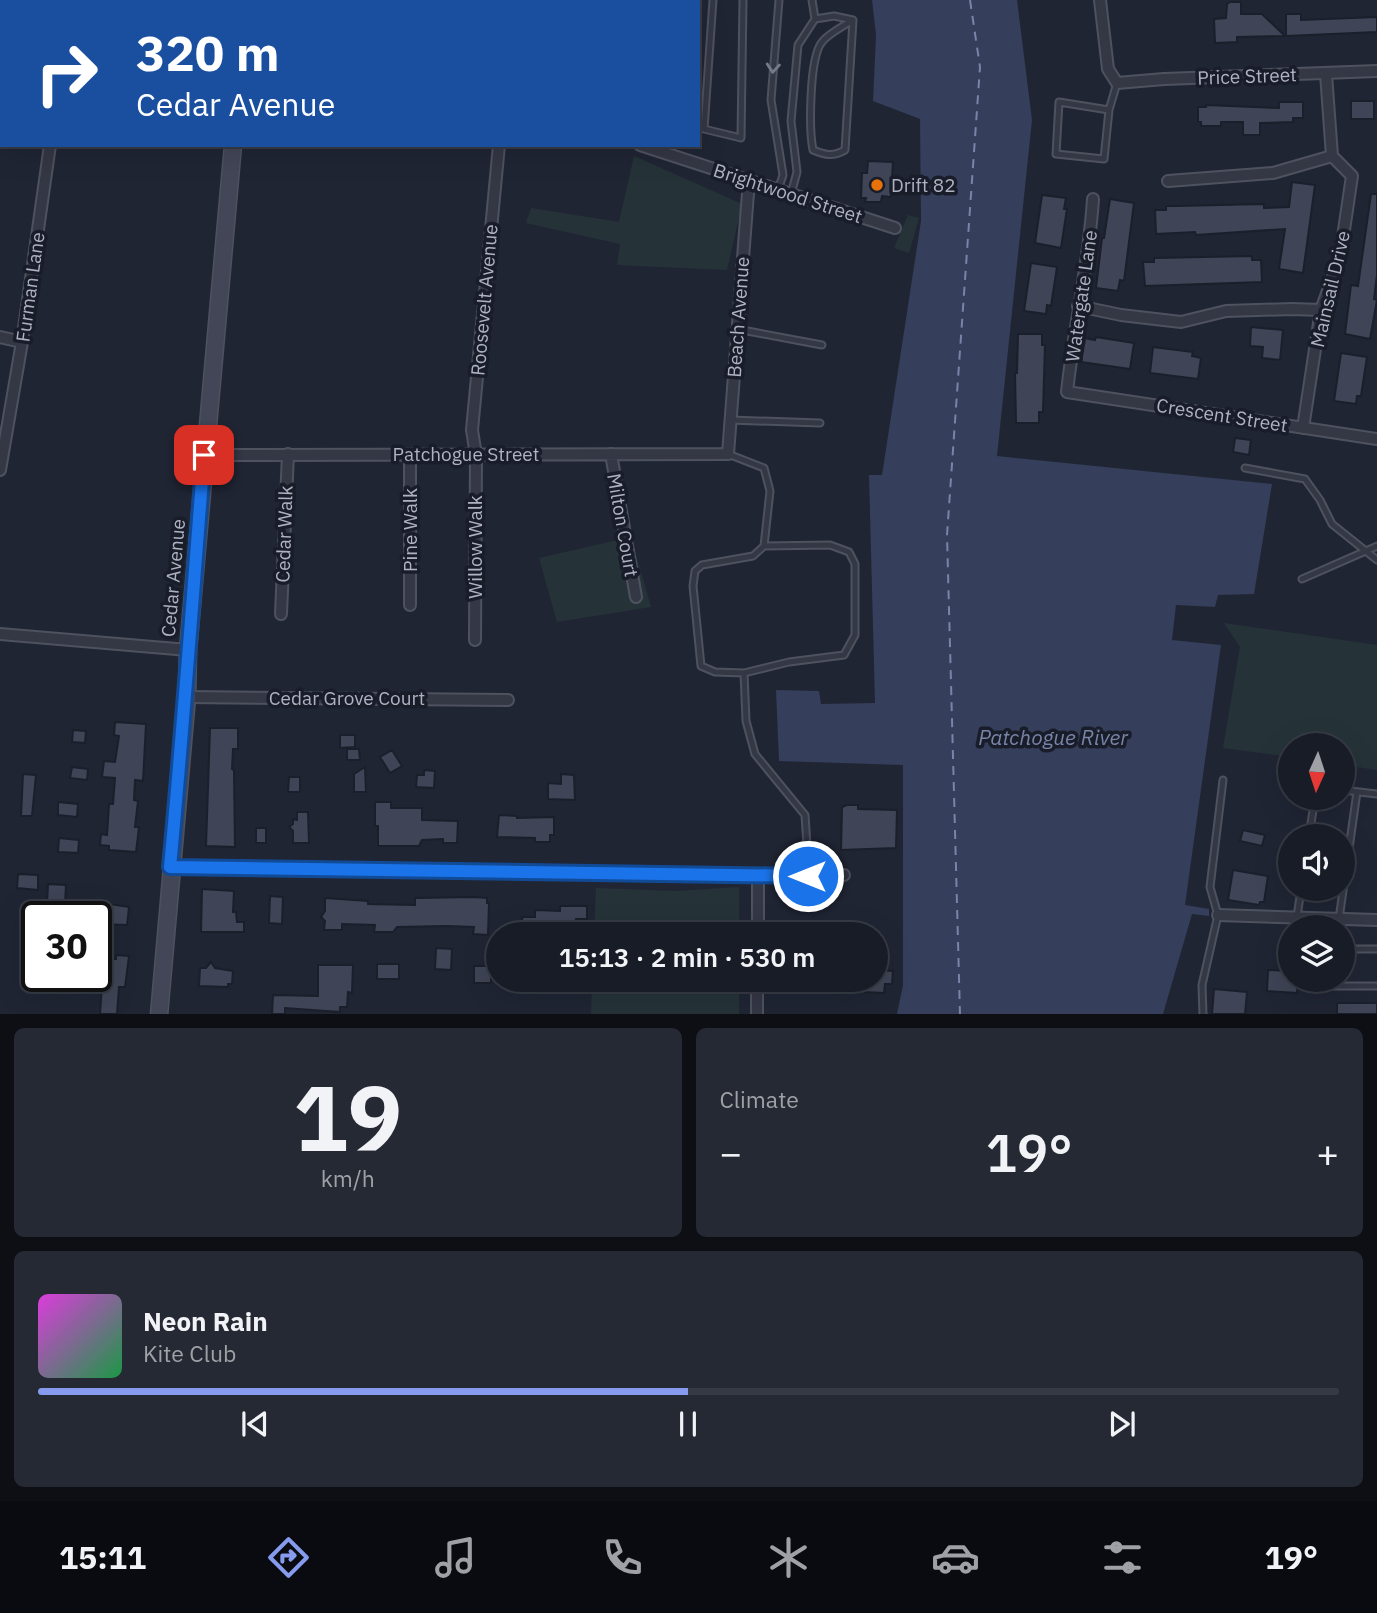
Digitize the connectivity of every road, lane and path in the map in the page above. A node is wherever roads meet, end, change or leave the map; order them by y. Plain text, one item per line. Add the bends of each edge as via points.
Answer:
1 (713, 0) edge
2 (743, 0) edge
3 (779, 0) edge
4 (812, 0) edge
5 (1100, 0) edge
6 (815, 19) junction
7 (853, 20) junction
8 (1377, 71) edge
9 (1326, 74) junction
10 (1117, 83) junction
11 (1108, 110) junction
12 (50, 147) edge
13 (233, 147) edge
14 (499, 147) edge
15 (646, 147) edge
16 (1332, 156) junction
17 (749, 180) junction
18 (1168, 181) dead end
19 (778, 190) junction
20 (791, 194) junction
21 (1093, 199) dead end
22 (895, 228) dead end
23 (1078, 306) junction
24 (1321, 310) junction
25 (737, 329) junction
26 (0, 337) edge
27 (22, 342) junction
28 (822, 345) dead end
29 (1067, 392) joint
30 (730, 420) junction
31 (820, 423) dead end
32 (1303, 428) junction
33 (1377, 439) edge
34 (288, 454) junction
35 (611, 454) junction
36 (728, 454) junction
37 (204, 455) junction
38 (410, 455) junction
39 (476, 455) junction
40 (1, 457) edge
41 (1245, 468) dead end
42 (0, 470) edge
43 (764, 546) junction
44 (1377, 546) edge
45 (1365, 551) junction
46 (1377, 560) edge
47 (1302, 579) dead end
48 (636, 597) dead end
49 (410, 605) dead end
50 (281, 614) dead end
51 (0, 634) edge
52 (475, 640) dead end
53 (188, 650) junction
54 (744, 673) junction
55 (187, 697) junction
56 (508, 699) dead end
57 (1223, 780) dead end
58 (1357, 792) joint
59 (1377, 794) edge
60 (170, 867) junction
61 (844, 875) dead end
62 (758, 876) junction
63 (808, 876) junction
64 (1218, 915) junction
65 (1333, 915) edge
66 (1278, 917) edge
67 (1377, 920) edge
68 (1355, 921) edge
69 (758, 922) edge
70 (1355, 949) edge
71 (1377, 949) edge
72 (1355, 986) edge
73 (1377, 986) edge
74 (757, 992) edge
75 (159, 1014) edge
76 (757, 1014) edge
77 (1202, 1014) edge

1 - 2 lane via 704,128 741,138
3 -> 19 lane via 771,100 783,175
4 - 6 lane
5 - 10 street via 1108,69
6 - 7 lane
6 - 20 lane via 798,45 791,121 797,172
7 - 7 lane via 845,150 824,155 813,150 809,130 815,59 821,42
8 - 9 street, Price Street
9 - 10 street, Price Street
9 - 16 street
10 - 11 lane
11 - 11 lane via 1104,159 1056,154 1059,102
12 - 27 street, Furman Lane
13 - 37 street, Cedar Avenue
14 - 39 street, Roosevelt Avenue via 472,430
15 - 17 street, Brightwood Street
16 - 18 street via 1273,173
16 - 24 street, Mainsail Drive via 1352,176 1340,257
17 - 19 street, Brightwood Street
17 - 25 street, Beach Avenue
19 - 20 street, Brightwood Street
20 - 22 street, Brightwood Street
21 - 23 street, Watergate Lane via 1091,239
23 - 24 street via 1181,322 1226,311
23 - 29 street, Watergate Lane
24 - 32 street, Mainsail Drive
25 - 28 lane
25 - 30 street, Beach Avenue
26 - 27 street
27 - 40 street, Furman Lane
29 - 32 street, Crescent Street
30 - 31 lane
30 - 36 street, Beach Avenue
32 - 33 street, Crescent Street
34 - 37 street, Patchogue Street
34 - 38 street, Patchogue Street
34 - 50 street, Cedar Walk
35 - 36 street, Patchogue Street
35 - 39 street, Patchogue Street
35 - 48 street, Milton Court
36 - 43 lane via 764,468 770,491
37 - 53 street, Cedar Avenue
38 - 39 street, Patchogue Street
38 - 49 street, Pine Walk
39 - 52 street, Willow Walk
40 - 42 street, Furman Lane
41 - 45 lane via 1304,479 1332,524
43 - 54 lane via 753,556 702,565 695,571 701,666
43 - 54 lane via 830,545 849,552 855,564 856,635 844,654
44 - 45 lane
45 - 46 lane
45 - 47 lane
51 - 53 street
53 - 55 street, Cedar Avenue
54 - 63 lane via 746,721 755,754 805,815
55 - 56 street, Cedar Grove Court
55 - 60 street, Cedar Avenue
57 - 64 lane via 1210,887
58 - 59 lane
58 - 65 lane
60 - 62 street
60 - 75 street, Cedar Avenue
61 - 63 street
62 - 63 street
62 - 69 street
64 - 66 street
64 - 77 lane via 1202,985
67 - 68 street
70 - 71 lane
72 - 73 lane
74 - 76 street

